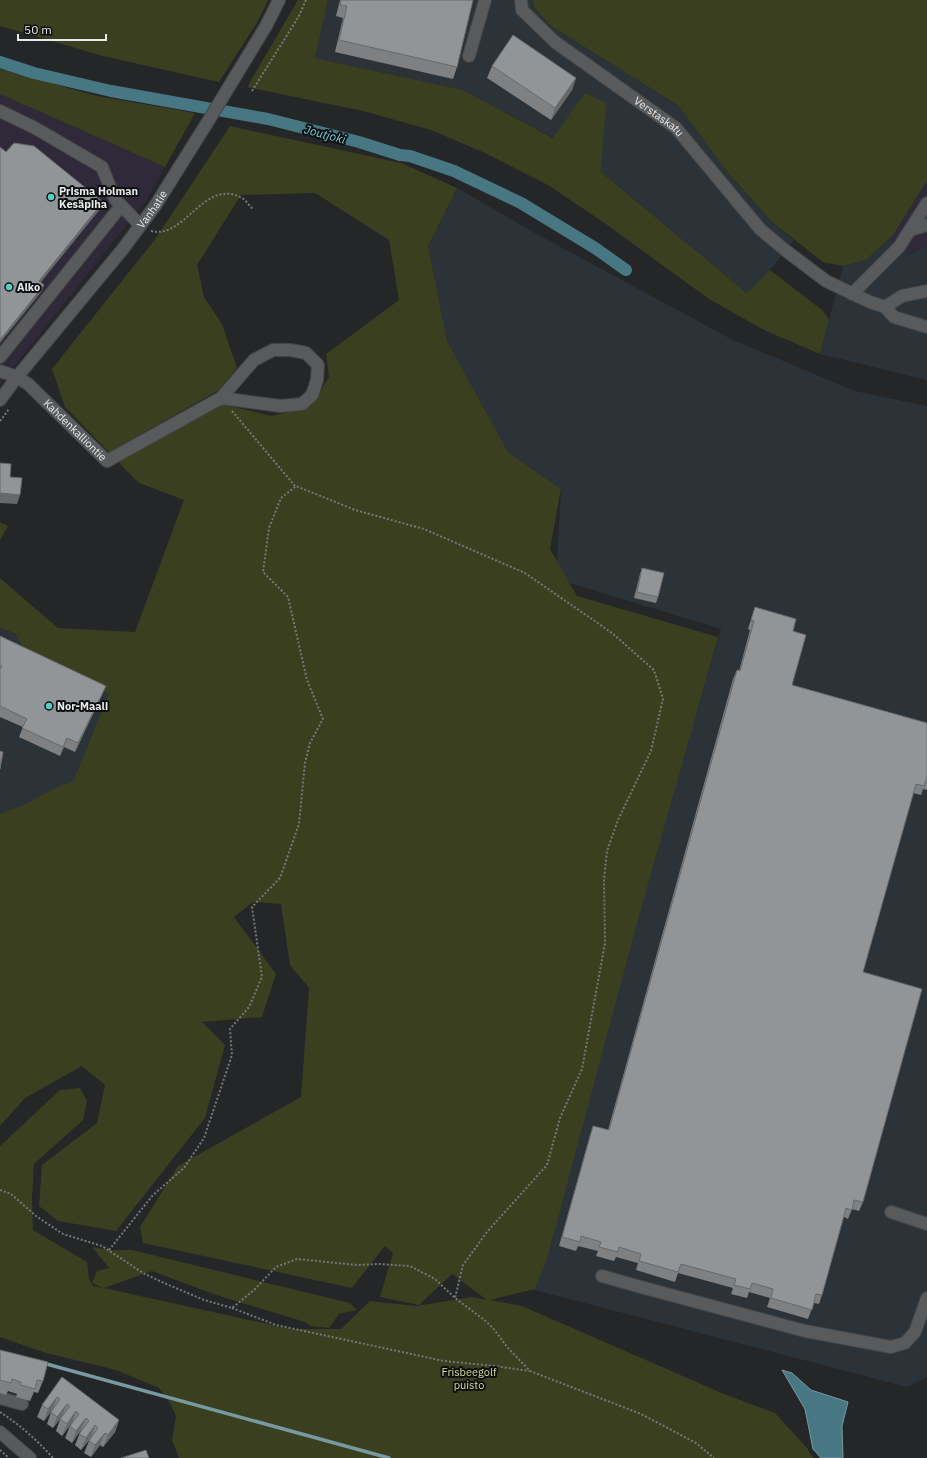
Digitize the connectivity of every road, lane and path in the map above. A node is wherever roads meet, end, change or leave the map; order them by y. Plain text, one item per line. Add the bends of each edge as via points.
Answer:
1 (279, 0) edge
2 (306, 0) edge
3 (485, 0) edge
4 (521, 0) edge
5 (469, 56) dead end
6 (252, 91) dead end
7 (0, 111) edge
8 (927, 204) edge
9 (121, 206) junction
10 (253, 209) dead end
11 (140, 225) junction
12 (927, 225) edge
13 (910, 230) junction
14 (927, 291) edge
15 (852, 294) junction
16 (884, 307) junction
17 (927, 327) edge
18 (0, 357) edge
19 (0, 371) edge
20 (17, 377) junction
21 (221, 398) junction
22 (0, 400) edge
23 (296, 486) junction
24 (0, 1190) edge
25 (891, 1212) dead end
26 (927, 1224) edge
27 (109, 1250) junction
28 (602, 1276) dead end
29 (455, 1298) junction
30 (927, 1298) edge
31 (232, 1308) junction
32 (530, 1371) junction
33 (0, 1398) edge
34 (22, 1404) dead end
35 (0, 1412) edge
36 (0, 1432) edge
37 (0, 1450) edge
38 (9, 1458) edge
39 (30, 1458) edge
40 (53, 1458) edge
41 (714, 1458) edge

1 - 11 street, Vanhatie via 207,123 155,206
2 - 6 path via 299,16
3 - 5 street
4 - 15 street, Verstaskatu via 522,10 555,42 676,128 760,229 826,281
7 - 9 street via 102,167 115,199
8 - 13 street
9 - 11 street
9 - 18 street
10 - 11 path via 242,198 223,194 206,201 174,227 166,230 148,231
11 - 20 street, Vanhatie
12 - 13 street
13 - 15 street via 899,248
14 - 16 street via 902,296
15 - 16 street, Verstaskatu
16 - 17 street, Verstaskatu via 894,317
19 - 20 street
20 - 21 street, Kahdenkalliontie via 28,384 107,461
20 - 22 street, Vanhatie
21 - 21 street, Kahdenkalliontie via 280,406 302,404 312,395 318,365 306,354 290,350 273,350 254,360
21 - 23 path
23 - 27 path via 281,498 269,528 264,572 288,597 307,680 323,719 310,743 305,763 299,824 280,878 252,907 262,977 249,1007 230,1029 232,1055 204,1138 184,1168 153,1196
23 - 29 path via 355,510 424,529 525,573 612,633 654,670 663,699 651,751 618,820 607,851 604,879 605,943 582,1069 560,1118 547,1165 487,1232 463,1265
24 - 27 path via 11,1194 36,1216 63,1234
25 - 26 street
27 - 31 path via 143,1273 164,1283 204,1300
28 - 30 street via 805,1331 891,1348 905,1343 915,1332
29 - 31 path via 436,1279 410,1266 357,1265 297,1259 276,1267
29 - 32 path via 493,1328
31 - 32 path via 276,1326 444,1361
32 - 41 path via 641,1414 696,1442
33 - 34 street
35 - 40 path via 20,1425
36 - 39 street
37 - 38 path

